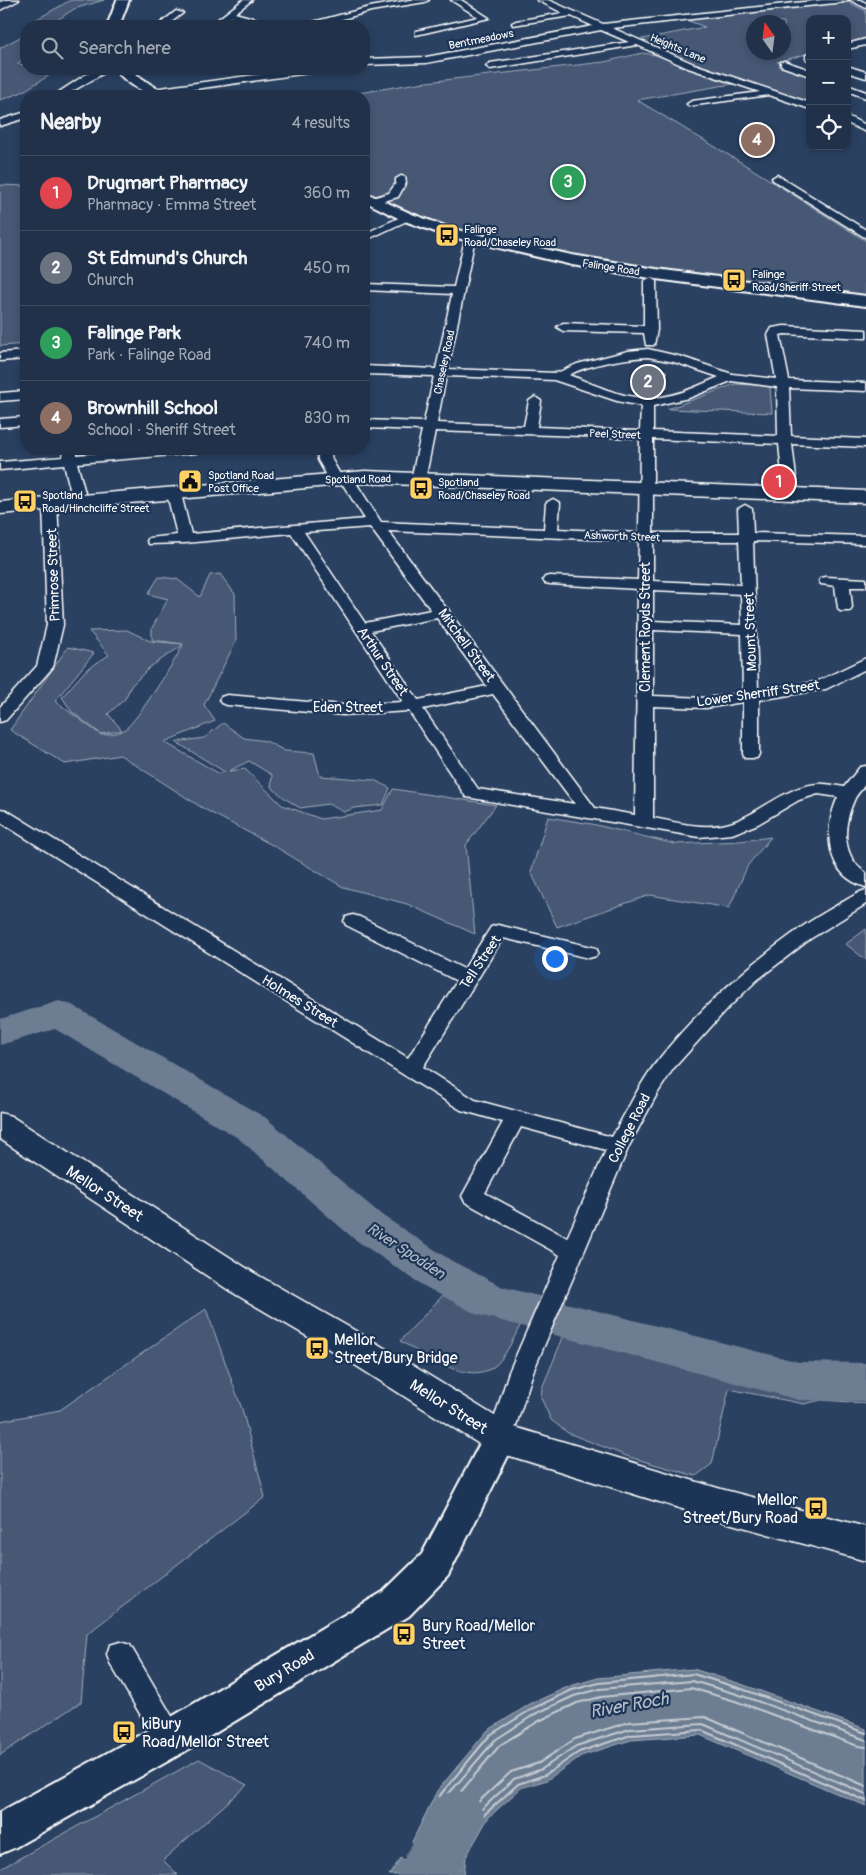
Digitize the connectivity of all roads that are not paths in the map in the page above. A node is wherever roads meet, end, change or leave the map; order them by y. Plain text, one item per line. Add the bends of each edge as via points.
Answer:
1 (15, 0) edge
2 (123, 0) edge
3 (248, 0) edge
4 (425, 0) edge
5 (455, 0) edge
6 (541, 0) edge
7 (844, 0) edge
8 (854, 0) edge
9 (741, 4) dead end
10 (1, 5) edge
11 (866, 6) edge
12 (754, 11) junction
13 (179, 13) dead end
14 (229, 14) junction
15 (571, 14) junction
16 (115, 20) edge
17 (169, 20) edge
18 (221, 20) edge
19 (250, 20) edge
20 (332, 20) edge
21 (516, 23) dead end
22 (602, 27) junction
23 (419, 32) dead end
24 (866, 42) edge
25 (637, 43) junction
26 (852, 46) edge
27 (866, 47) edge
28 (806, 58) edge
29 (370, 62) edge
30 (490, 66) dead end
31 (851, 70) edge
32 (806, 72) edge
33 (93, 75) edge
34 (129, 75) edge
35 (278, 75) edge
36 (866, 75) edge
37 (851, 89) edge
38 (67, 90) edge
39 (150, 90) edge
40 (182, 90) edge
41 (771, 93) junction
42 (866, 95) edge
43 (692, 104) dead end
44 (807, 105) edge
45 (20, 117) edge
46 (851, 121) edge
47 (0, 123) edge
48 (866, 129) edge
49 (777, 178) dead end
50 (401, 179) dead end
51 (370, 199) edge
52 (370, 200) edge
53 (406, 217) junction
54 (370, 235) edge
55 (866, 235) edge
56 (469, 243) dead end
57 (650, 280) dead end
58 (370, 287) edge
59 (459, 290) junction
60 (866, 301) edge
61 (563, 327) dead end
62 (651, 330) junction
63 (866, 334) edge
64 (649, 353) junction
65 (20, 355) edge
66 (0, 357) edge
67 (370, 370) edge
68 (441, 372) junction
69 (560, 377) junction
70 (730, 377) junction
71 (783, 384) junction
72 (866, 387) edge
73 (20, 395) edge
74 (0, 397) edge
75 (535, 401) dead end
76 (647, 403) junction
77 (20, 421) edge
78 (0, 423) edge
79 (370, 424) edge
80 (430, 426) junction
81 (530, 431) junction
82 (647, 435) junction
83 (785, 440) junction
84 (866, 443) edge
85 (64, 455) edge
86 (70, 455) edge
87 (325, 455) edge
88 (0, 466) edge
89 (340, 478) junction
90 (418, 480) junction
91 (645, 489) junction
92 (78, 493) dead end
93 (174, 494) junction
94 (791, 494) junction
95 (866, 497) edge
96 (50, 503) junction
97 (553, 503) dead end
98 (0, 508) edge
99 (745, 510) dead end
100 (377, 524) junction
101 (295, 529) junction
102 (551, 533) junction
103 (645, 537) junction
104 (746, 537) junction
105 (185, 539) junction
106 (866, 540) edge
107 (154, 541) dead end
108 (550, 580) dead end
109 (826, 581) dead end
110 (842, 582) junction
111 (866, 583) edge
112 (645, 584) junction
113 (749, 590) junction
114 (845, 608) dead end
115 (443, 612) junction
116 (645, 625) junction
117 (362, 628) junction
118 (750, 630) junction
119 (866, 663) edge
120 (498, 688) junction
121 (752, 697) junction
122 (227, 700) dead end
123 (645, 701) junction
124 (414, 706) junction
125 (0, 717) edge
126 (751, 754) dead end
127 (866, 771) edge
128 (472, 793) joint
129 (848, 793) junction
130 (590, 812) junction
131 (0, 814) edge
132 (644, 822) junction
133 (866, 881) edge
134 (866, 896) edge
135 (353, 921) dead end
136 (589, 952) dead end
137 (468, 979) junction
138 (411, 1070) junction
139 (515, 1118) junction
140 (0, 1124) edge
141 (618, 1146) junction
142 (572, 1252) junction
143 (500, 1438) junction
144 (866, 1544) edge
145 (120, 1654) dead end
146 (170, 1739) junction
147 (0, 1834) edge

1 - 10 street
2 - 16 main road
3 - 14 street
4 - 20 street via 380,7
5 - 23 street via 485,18
6 - 15 street, Heights Lane
7 - 12 street, Bentmeadows
8 - 11 street
9 - 12 street
12 - 22 street, Bentmeadows
13 - 17 street
14 - 18 street
14 - 19 street
15 - 21 street
15 - 22 street, Heights Lane
22 - 25 street, Heights Lane
22 - 29 street, Bentmeadows via 426,60
24 - 26 street
25 - 30 street
25 - 41 street, Heights Lane via 691,66
26 - 27 street
28 - 32 street via 784,64
31 - 36 street
33 - 38 street
34 - 39 main road
35 - 40 street
37 - 42 street
41 - 43 street
41 - 44 street, Heights Lane
45 - 47 street
46 - 48 street
49 - 55 street
50 - 51 street via 394,196
52 - 53 main road, Falinge Road
53 - 54 street
53 - 60 main road, Falinge Road via 449,232 575,261
56 - 59 street, Chaseley Road
57 - 62 street
58 - 59 street
59 - 68 street, Chaseley Road
61 - 62 street
62 - 64 street
63 - 71 street via 776,331 774,335
64 - 69 street via 583,366
64 - 70 street
65 - 66 street
67 - 68 street
68 - 69 street
68 - 80 street, Chaseley Road
69 - 76 street via 628,400
70 - 71 street
70 - 76 street via 666,400
71 - 72 street
71 - 83 street
73 - 74 street
75 - 81 street
76 - 82 street, Clement Royds Street
77 - 78 street
79 - 80 street, Peel Street
80 - 81 street, Peel Street
80 - 90 street, Chaseley Road
81 - 82 street, Peel Street
82 - 83 street, Peel Street
82 - 91 street, Clement Royds Street
83 - 84 street, Peel Street
83 - 94 street
85 - 88 street
86 - 92 street
87 - 89 street, Mitchell Street
89 - 90 main road, Spotland Road
89 - 93 main road, Spotland Road
89 - 100 street, Mitchell Street
90 - 91 main road, Spotland Road
91 - 94 main road, Spotland Road
91 - 103 street, Clement Royds Street
93 - 96 main road, Spotland Road
93 - 105 street
94 - 95 main road, Spotland Road
96 - 98 main road, Spotland Road
96 - 125 street, Primrose Street via 53,636 45,667
97 - 102 street
99 - 104 street, Mount Street
100 - 101 street, Ashworth Street
100 - 102 street, Ashworth Street
100 - 115 street, Mitchell Street
101 - 105 street, Ashworth Street
101 - 117 street, Arthur Street
102 - 103 street, Ashworth Street
103 - 104 street, Ashworth Street
103 - 112 street, Clement Royds Street
104 - 106 street, Ashworth Street
104 - 113 street, Mount Street
105 - 107 street, Ashworth Street
108 - 112 street
109 - 110 street
110 - 111 street
110 - 114 street
112 - 113 street
112 - 116 street, Clement Royds Street
113 - 118 street, Mount Street
115 - 117 street
115 - 120 street, Mitchell Street
116 - 118 street
116 - 123 street, Clement Royds Street
117 - 124 street, Arthur Street
118 - 121 street, Mount Street
119 - 121 street, Lower Sherriff Street via 820,686
120 - 124 street, Eden Street
120 - 130 street, Mitchell Street
121 - 123 street, Lower Sherriff Street via 706,703
121 - 126 street, Mount Street
122 - 124 street, Eden Street via 343,710
123 - 132 street, Clement Royds Street
124 - 128 street, Arthur Street
127 - 129 street
128 - 130 street
129 - 132 street via 818,789 793,796 752,820 726,830 699,832
129 - 133 street via 839,819 837,848 850,870
130 - 132 street
131 - 138 street, Holmes Street
134 - 141 street, College Road via 803,935 720,1004 666,1064
135 - 137 street
136 - 137 street, Tell Street via 498,931
137 - 138 street, Tell Street
138 - 139 street, Holmes Street via 468,1105
139 - 141 street, Holmes Street
139 - 142 street via 473,1196
140 - 143 main road, Mellor Street via 242,1282 356,1348
141 - 142 street, College Road
142 - 143 street, College Road via 521,1372
143 - 144 main road, Mellor Street via 721,1505
143 - 146 main road, Bury Road via 435,1565 396,1604
145 - 146 street
146 - 147 main road, Bury Road

